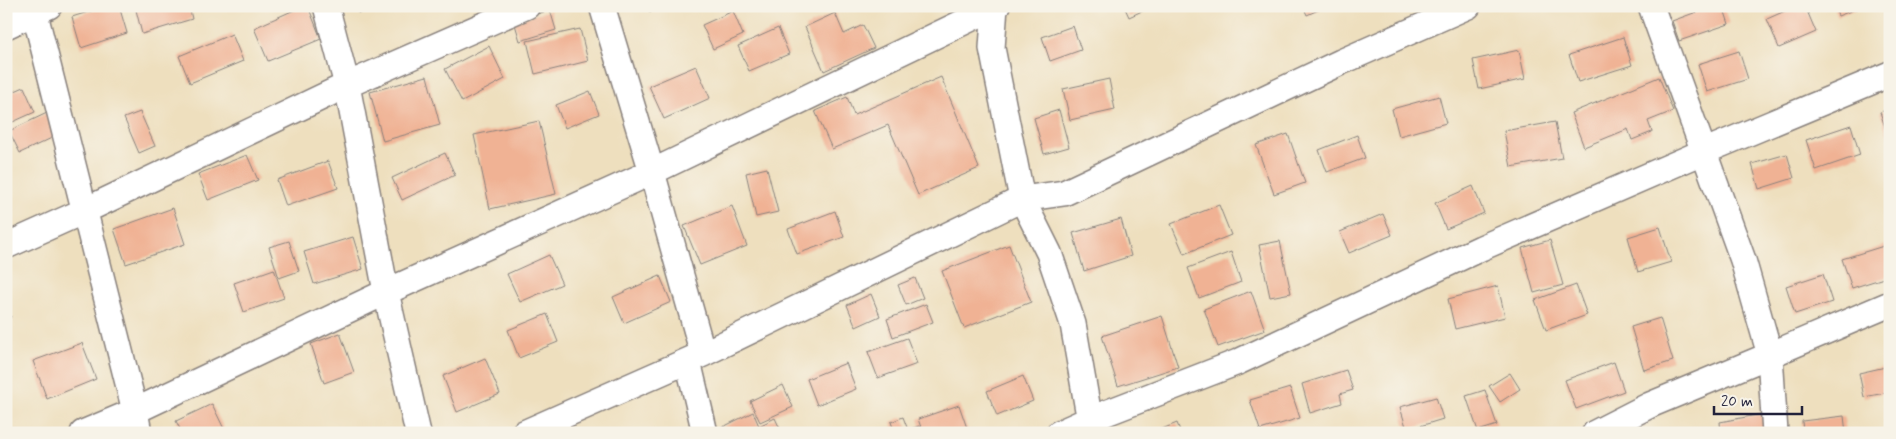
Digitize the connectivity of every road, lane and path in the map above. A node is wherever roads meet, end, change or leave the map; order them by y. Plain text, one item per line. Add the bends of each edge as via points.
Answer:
1 (326, 6) edge
2 (527, 6) edge
3 (602, 6) edge
4 (996, 6) edge
5 (1468, 6) edge
6 (1651, 6) edge
7 (39, 8) edge
8 (6, 26) edge
9 (1890, 74) edge
10 (347, 85) junction
11 (1703, 152) junction
12 (652, 172) junction
13 (1022, 199) junction
14 (84, 211) junction
15 (6, 246) edge
16 (386, 292) junction
17 (1890, 304) edge
18 (1770, 356) junction
19 (695, 358) junction
20 (137, 422) edge
21 (1090, 426) edge
22 (83, 433) edge
23 (418, 433) edge
24 (524, 433) edge
25 (705, 433) edge
26 (1059, 433) edge
27 (1596, 433) edge
28 (1775, 433) edge

1 - 10 street
2 - 10 street
3 - 12 street
4 - 12 street
4 - 13 street via 992,48
5 - 13 street via 1341,62 1064,193
6 - 11 street
7 - 8 street
7 - 14 street
9 - 11 street
10 - 14 street
10 - 16 street
11 - 18 street via 1743,260
11 - 21 street via 1481,248 1238,362
12 - 16 street
12 - 19 street
13 - 19 street
13 - 21 street via 1049,253 1073,324
14 - 15 street
14 - 20 street
16 - 20 street
16 - 23 street
17 - 18 street
18 - 27 street via 1650,405
18 - 28 street
19 - 24 street
19 - 25 street
20 - 22 street
21 - 26 street

